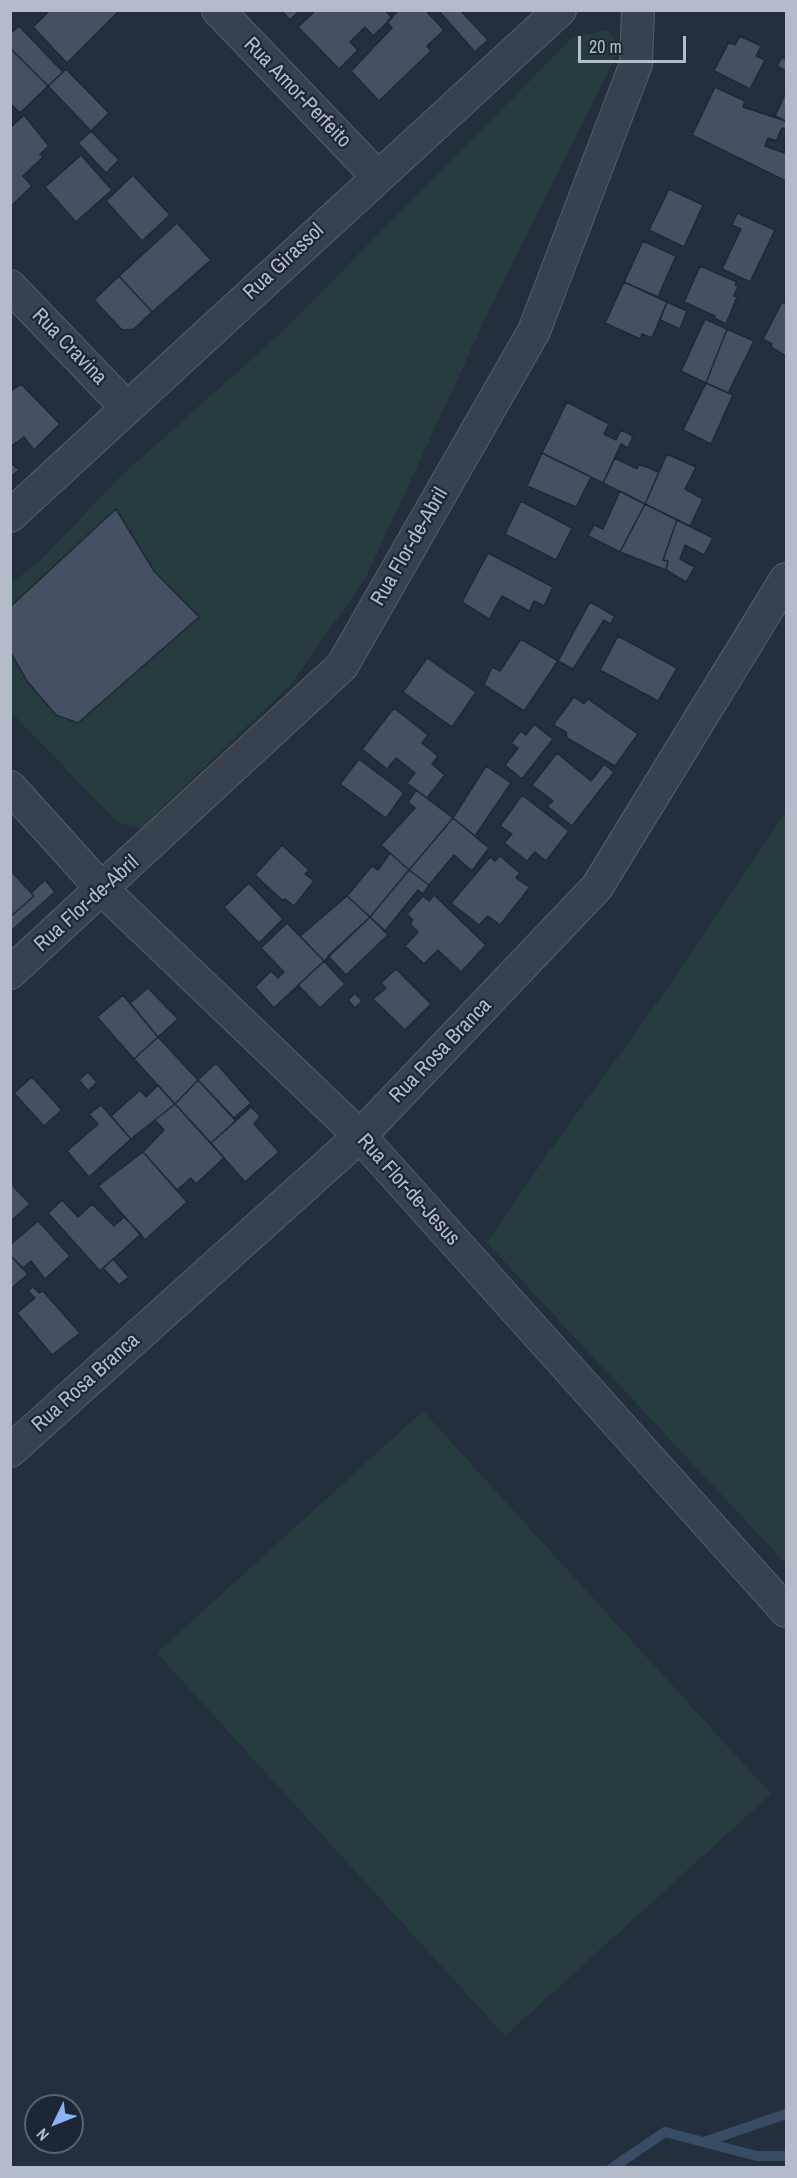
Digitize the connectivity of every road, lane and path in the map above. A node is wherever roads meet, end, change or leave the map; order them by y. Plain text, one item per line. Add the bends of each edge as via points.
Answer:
1 (218, 10) edge
2 (560, 10) edge
3 (638, 10) edge
4 (377, 176) junction
5 (10, 286) edge
6 (127, 408) junction
7 (10, 516) edge
8 (786, 579) edge
9 (10, 787) edge
10 (103, 890) junction
11 (10, 973) edge
12 (360, 1136) junction
13 (10, 1451) edge
14 (786, 1611) edge

1 - 4 street, Rua Amor-Perfeito
2 - 4 street, Rua Girassol
3 - 10 street, Rua Flor-de-Abril via 636,64 534,331 342,666
4 - 6 street, Rua Girassol
5 - 6 street, Rua Cravina
6 - 7 street, Rua Girassol
8 - 12 street, Rua Rosa Branca via 597,887
9 - 10 street, Rua Flor-de-Jesus
10 - 11 street, Rua Flor-de-Abril
10 - 12 street, Rua Flor-de-Jesus
12 - 13 street, Rua Rosa Branca
12 - 14 street, Rua Flor-de-Jesus

